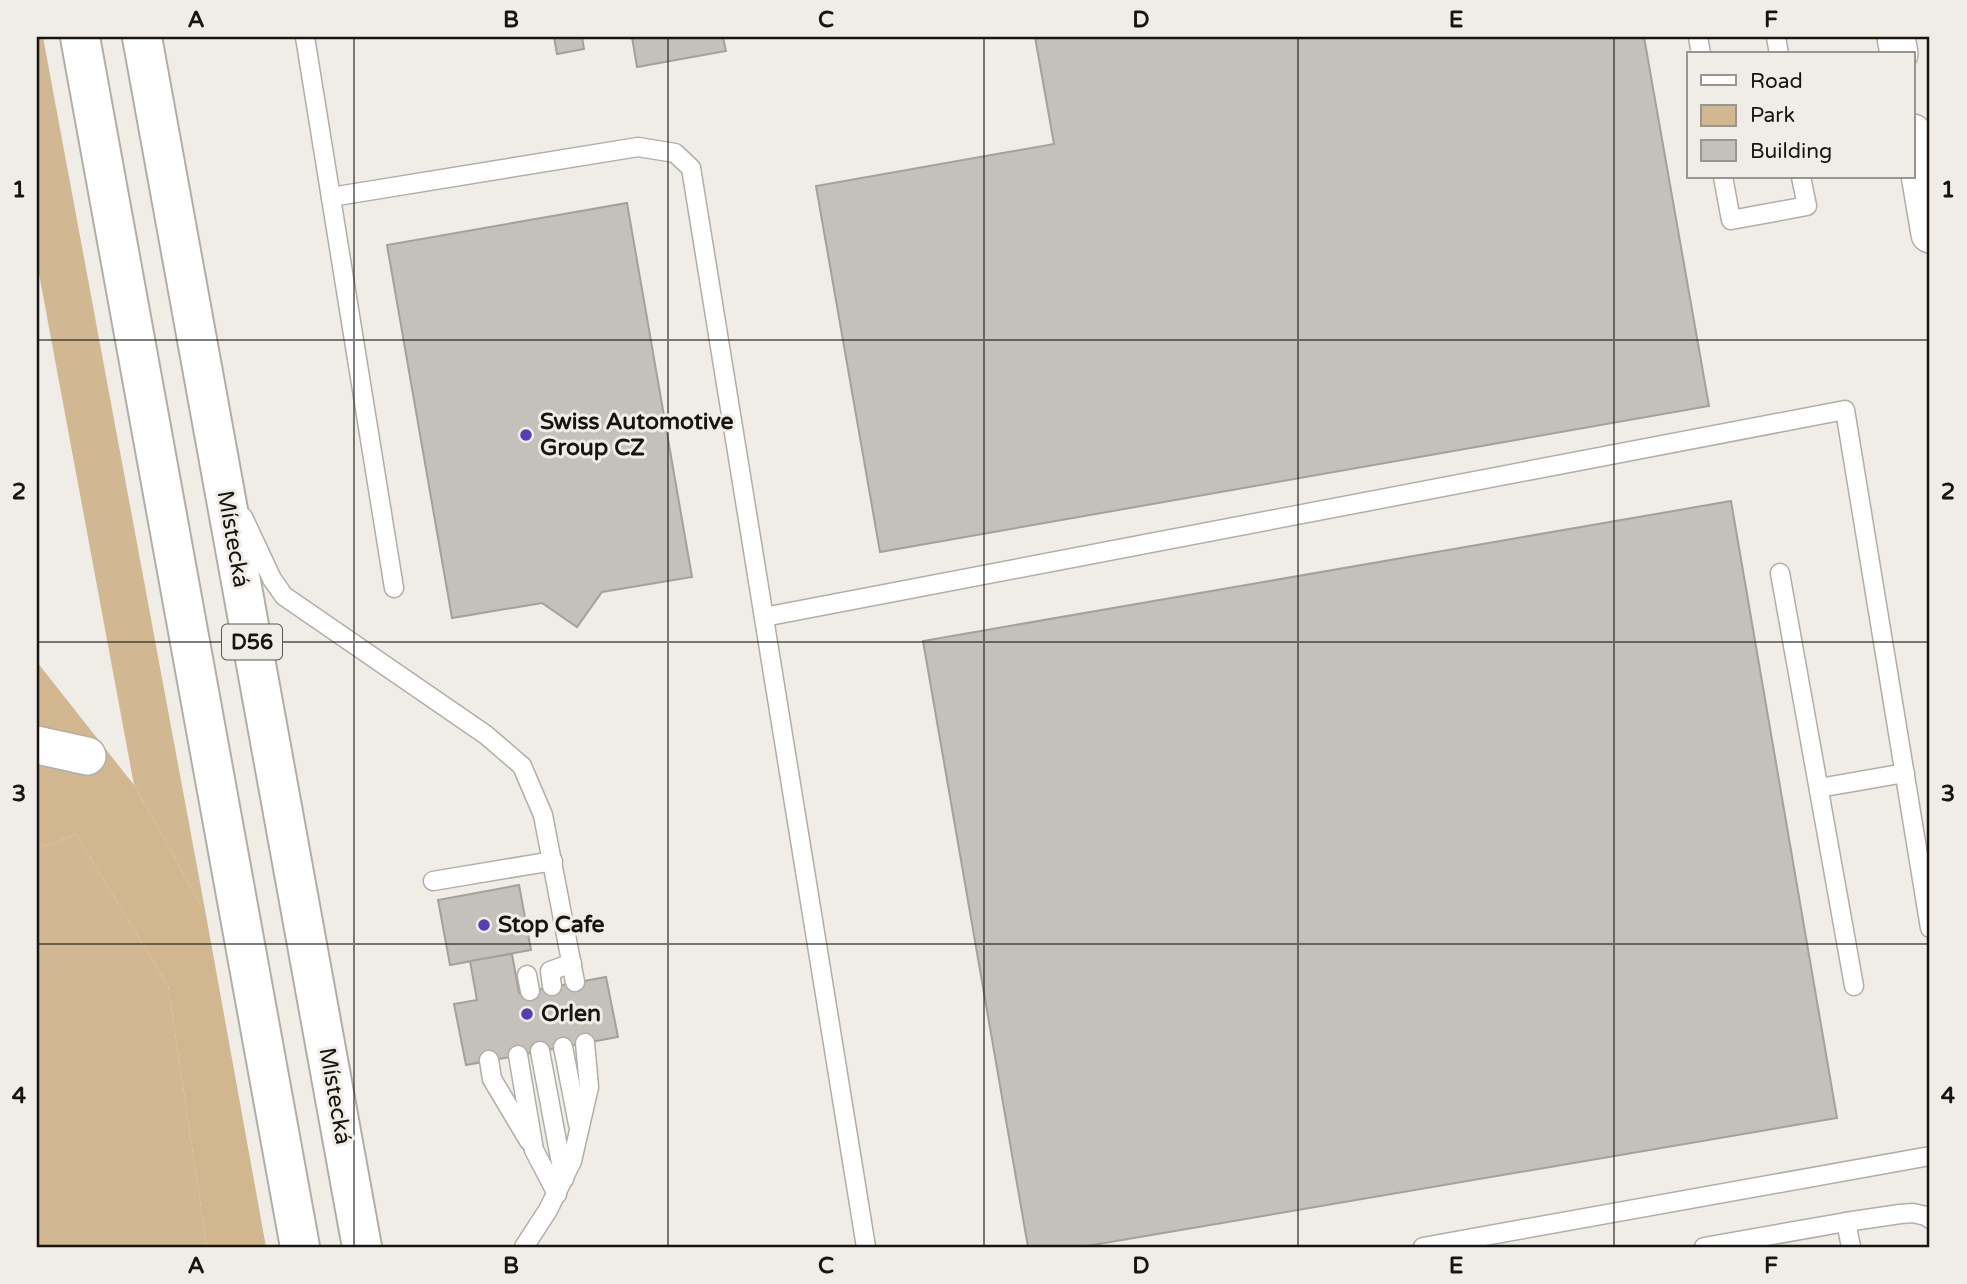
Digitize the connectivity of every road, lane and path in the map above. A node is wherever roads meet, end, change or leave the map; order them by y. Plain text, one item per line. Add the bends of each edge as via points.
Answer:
1 (80, 37) edge
2 (142, 37) edge
3 (305, 37) edge
4 (1914, 139) edge
5 (1723, 178) edge
6 (1801, 178) edge
7 (331, 197) junction
8 (1930, 234) edge
9 (220, 467) junction
10 (1780, 573) dead end
11 (394, 588) dead end
12 (764, 617) junction
13 (37, 745) edge
14 (87, 756) dead end
15 (1905, 773) junction
16 (1819, 788) junction
17 (553, 861) junction
18 (433, 881) dead end
19 (1930, 928) edge
20 (572, 963) junction
21 (575, 982) dead end
22 (552, 986) dead end
23 (1854, 986) dead end
24 (585, 1043) dead end
25 (563, 1047) dead end
26 (540, 1051) dead end
27 (518, 1055) dead end
28 (489, 1060) dead end
29 (579, 1131) junction
30 (534, 1150) junction
31 (1930, 1156) edge
32 (560, 1186) junction
33 (1930, 1219) edge
34 (1846, 1222) junction
35 (300, 1247) edge
36 (362, 1247) edge
37 (524, 1247) edge
38 (866, 1247) edge
39 (1423, 1247) edge
40 (1704, 1247) edge
41 (1851, 1247) edge

1 - 35 highway, D56
2 - 9 highway, Místecká / D56
3 - 7 lane
4 - 8 street
5 - 6 lane via 1731,220 1807,206
7 - 11 lane
7 - 12 lane via 638,147 675,153 691,168
9 - 17 lane via 284,596 486,735 522,766 543,815
9 - 36 highway, Místecká / D56
10 - 16 lane
12 - 15 lane via 1845,410
12 - 38 lane
13 - 14 street
15 - 16 lane
15 - 19 lane
16 - 23 lane
17 - 18 lane
17 - 20 lane
20 - 21 lane
20 - 22 lane via 550,971
24 - 29 lane via 589,1087
25 - 29 lane
26 - 32 lane
27 - 30 lane
28 - 30 lane via 492,1079
29 - 32 lane
30 - 32 lane
31 - 39 lane
32 - 37 lane
33 - 34 lane via 1913,1213
34 - 40 lane
34 - 41 lane

